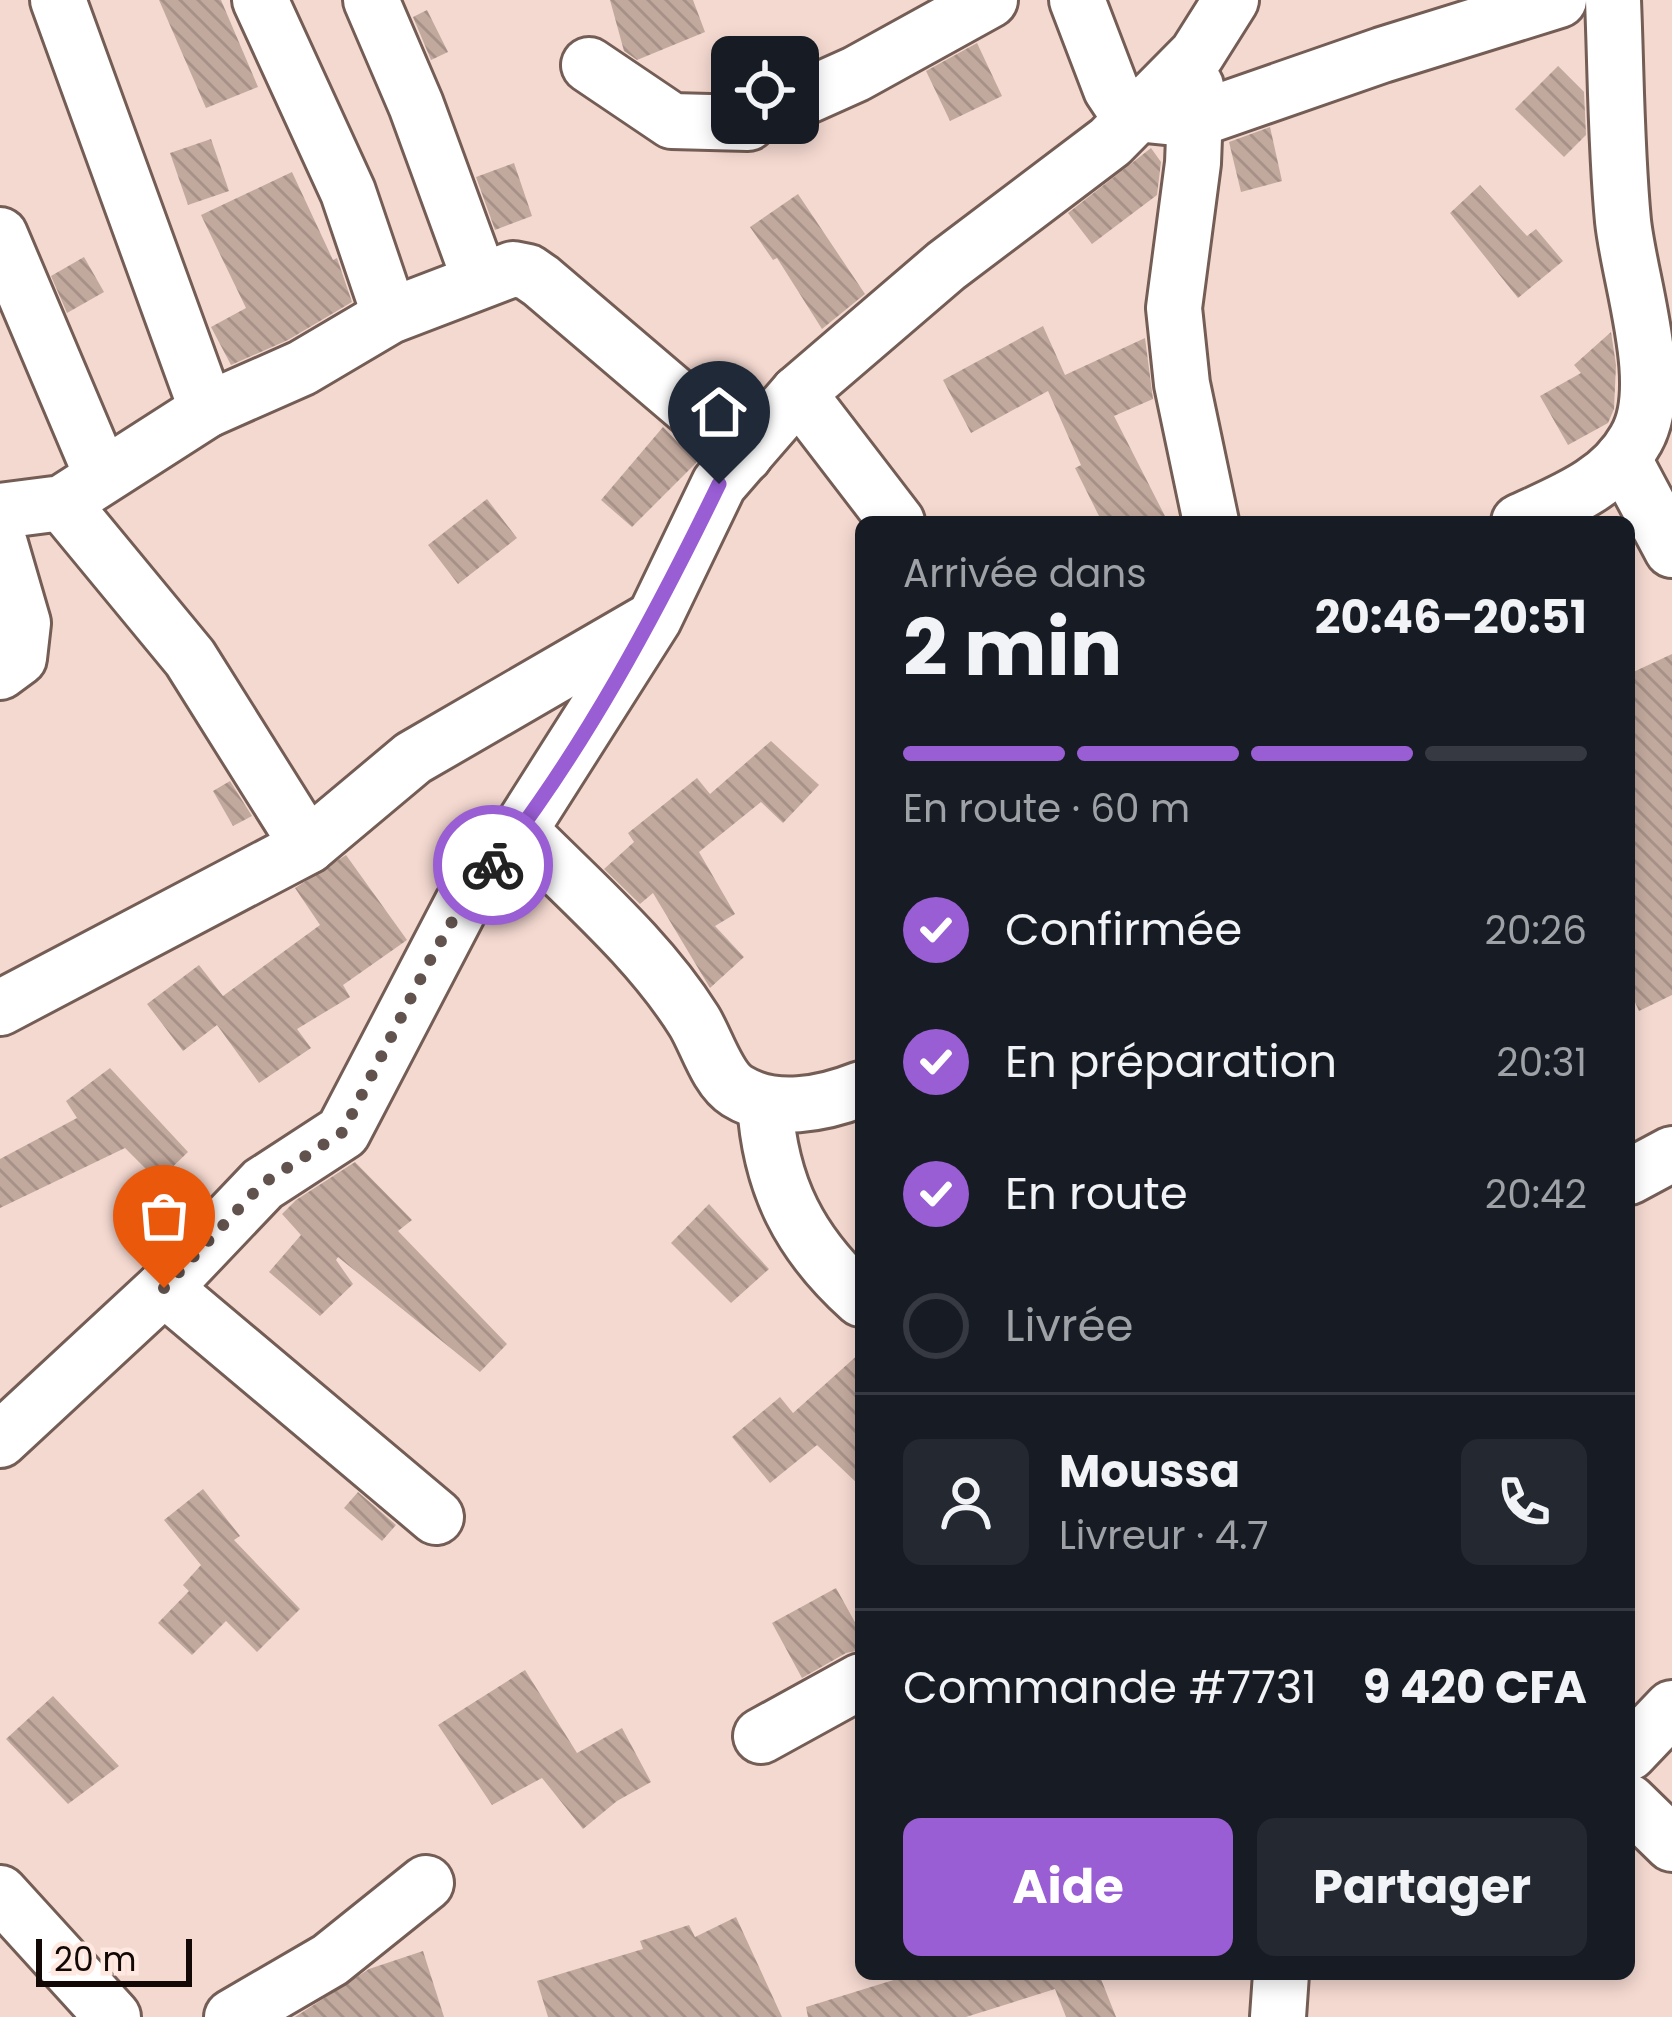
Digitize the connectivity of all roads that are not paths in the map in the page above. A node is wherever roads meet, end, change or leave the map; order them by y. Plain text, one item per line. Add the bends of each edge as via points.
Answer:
1 (58, 0) edge
2 (260, 0) edge
3 (371, 0) edge
4 (990, 0) edge
5 (1077, 0) edge
6 (1231, 0) edge
7 (1558, 0) edge
8 (1612, 0) edge
9 (1197, 54) junction
10 (589, 65) dead end
11 (819, 91) edge
12 (1136, 114) junction
13 (1195, 120) junction
14 (711, 122) edge
15 (0, 235) edge
16 (480, 280) junction
17 (390, 316) junction
18 (1659, 387) edge
19 (798, 393) junction
20 (207, 410) junction
21 (745, 455) junction
22 (1623, 458) junction
23 (82, 489) junction
24 (0, 511) edge
25 (892, 516) edge
26 (1210, 516) edge
27 (1531, 516) edge
28 (0, 544) edge
29 (1672, 550) edge
30 (654, 619) junction
31 (0, 671) edge
32 (520, 830) junction
33 (308, 846) junction
34 (0, 1008) edge
35 (855, 1091) edge
36 (765, 1103) junction
37 (1672, 1154) edge
38 (1635, 1174) edge
39 (164, 1288) junction
40 (855, 1294) edge
41 (0, 1440) edge
42 (436, 1517) dead end
43 (855, 1684) edge
44 (1672, 1708) edge
45 (761, 1736) dead end
46 (1635, 1748) edge
47 (1635, 1808) edge
48 (1672, 1844) edge
49 (426, 1882) dead end
50 (0, 1893) edge
51 (113, 2017) edge
52 (232, 2017) edge

1 - 20 street
2 - 17 street via 348,192
3 - 16 street
4 - 11 street
5 - 12 street via 1111,89
6 - 9 street
7 - 13 street
8 - 18 street via 1623,222 1644,349
9 - 12 street
9 - 13 street
10 - 14 street via 672,121
12 - 13 street
12 - 19 street
13 - 26 street via 1174,308
15 - 23 street
16 - 17 street
16 - 21 street via 513,269 541,281
17 - 20 street via 302,368
18 - 22 street
19 - 21 street
19 - 25 street
20 - 23 street
21 - 30 street via 719,484
22 - 27 street via 1611,475
22 - 29 street
23 - 24 street
23 - 33 street
28 - 31 street via 23,623 19,658
30 - 32 street
30 - 33 street via 413,758
32 - 36 street via 652,962 732,1089
32 - 39 street via 462,904 343,1132 262,1184
33 - 34 street
35 - 36 street via 816,1104
36 - 40 street via 767,1145 789,1210 823,1265
37 - 38 street
39 - 41 street
39 - 42 street
43 - 45 street
44 - 46 street
47 - 48 street
49 - 52 street via 330,1960
50 - 51 street

